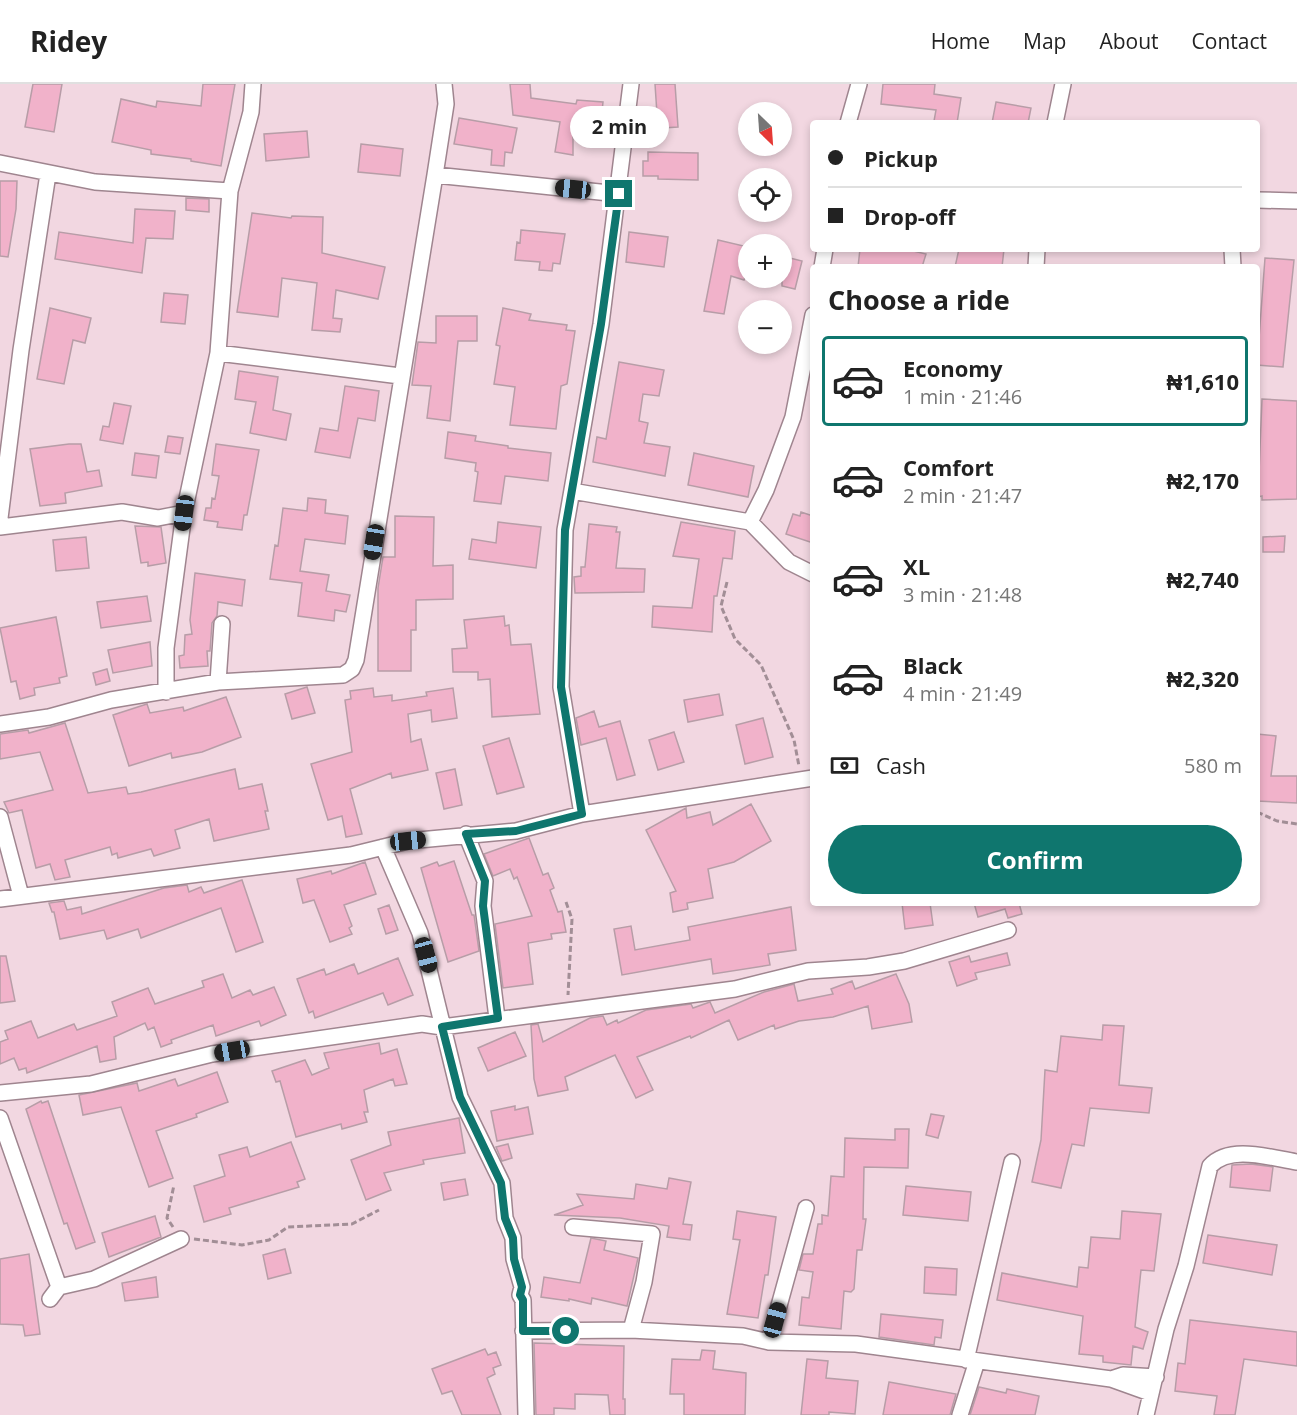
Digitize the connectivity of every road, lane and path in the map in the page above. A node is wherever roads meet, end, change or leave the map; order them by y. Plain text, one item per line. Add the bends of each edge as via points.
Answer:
1 (253, 84) edge
2 (444, 84) edge
3 (631, 84) edge
4 (859, 84) edge
5 (1063, 84) edge
6 (849, 120) edge
7 (1056, 120) edge
8 (0, 163) edge
9 (48, 174) junction
10 (435, 175) junction
11 (230, 191) junction
12 (619, 194) junction
13 (1260, 200) edge
14 (1297, 201) edge
15 (810, 330) edge
16 (218, 353) junction
17 (400, 376) junction
18 (572, 491) junction
19 (184, 513) junction
20 (0, 518) edge
21 (750, 522) junction
22 (0, 526) edge
23 (810, 572) edge
24 (727, 582) dead end
25 (222, 624) dead end
26 (218, 682) junction
27 (166, 692) junction
28 (0, 724) edge
29 (808, 779) edge
30 (1260, 813) edge
31 (582, 814) junction
32 (0, 817) edge
33 (1297, 824) edge
34 (466, 834) junction
35 (383, 847) junction
36 (21, 896) junction
37 (0, 899) edge
38 (566, 902) dead end
39 (1008, 930) dead end
40 (567, 1012) junction
41 (498, 1018) junction
42 (442, 1027) junction
43 (0, 1093) edge
44 (0, 1118) edge
45 (1012, 1162) dead end
46 (1297, 1162) edge
47 (174, 1185) dead end
48 (806, 1208) dead end
49 (379, 1210) dead end
50 (573, 1227) dead end
51 (181, 1239) junction
52 (631, 1330) junction
53 (523, 1331) junction
54 (769, 1342) junction
55 (971, 1360) junction
56 (1156, 1377) junction
57 (1111, 1379) junction
58 (1150, 1393) junction
59 (526, 1415) edge
60 (960, 1415) edge
61 (1146, 1415) edge

1 - 11 street via 251,112
2 - 10 street via 446,104
3 - 12 street
4 - 6 street
5 - 7 street
8 - 9 street
9 - 11 street via 95,182
9 - 20 street
10 - 12 street
10 - 17 street
11 - 16 street
12 - 18 street
13 - 14 street
15 - 21 street via 793,417
16 - 17 street
16 - 19 street
17 - 26 street via 352,669 343,675
18 - 21 street
18 - 31 street via 565,530 561,687
19 - 22 street via 158,518 122,512
19 - 27 street via 166,648
21 - 23 street via 789,562
24 - 29 path via 721,606 735,639 761,665
25 - 26 street
26 - 27 street
27 - 28 street
29 - 31 street
30 - 33 path
31 - 34 street via 516,831
32 - 36 street
34 - 35 street
34 - 41 street via 485,881 483,906
35 - 36 street via 351,855
35 - 42 street via 420,933
36 - 37 street
38 - 40 path via 572,919
39 - 40 street via 904,961 808,971 735,989
40 - 41 street
41 - 42 street
42 - 43 street via 422,1024 251,1047 91,1084
42 - 53 street via 460,1097 501,1183 505,1218 522,1287
44 - 51 street via 54,1293
45 - 55 street
46 - 56 street via 1235,1154 1223,1155 1210,1166
47 - 51 path via 167,1218
48 - 54 street
49 - 51 path via 352,1224 288,1227 269,1240 242,1245
50 - 52 street via 652,1234
52 - 53 street
52 - 54 street via 743,1336
53 - 59 street
54 - 55 street via 856,1344
55 - 57 street
55 - 60 street
56 - 57 street
56 - 58 street
57 - 58 street
58 - 61 street

